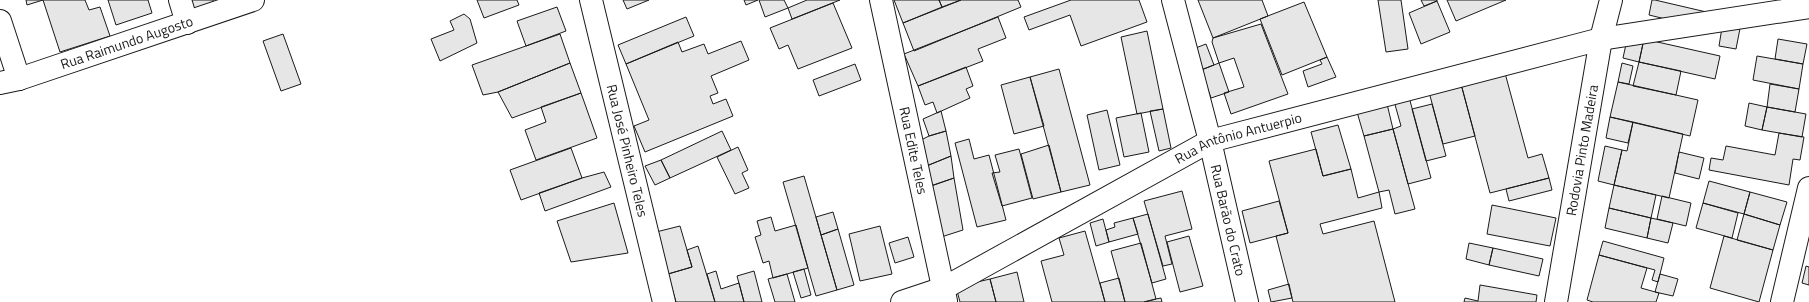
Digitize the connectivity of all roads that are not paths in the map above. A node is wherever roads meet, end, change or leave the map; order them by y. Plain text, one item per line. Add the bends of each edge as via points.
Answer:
1 (180, 0) edge
2 (253, 0) edge
3 (591, 0) edge
4 (881, 0) edge
5 (1173, 0) edge
6 (1611, 0) edge
7 (1809, 7) edge
8 (0, 21) edge
9 (187, 23) junction
10 (1601, 39) junction
11 (9, 81) edge
12 (1210, 141) junction
13 (1809, 188) edge
14 (945, 295) edge
15 (664, 302) edge
16 (902, 302) edge
17 (1247, 302) edge
18 (1556, 302) edge
19 (1782, 302) edge

1 - 9 street
2 - 9 street, Rua Raimundo Augosto
3 - 15 street, Rua José Pinheiro Teles
4 - 14 street, Rua Edite Teles
5 - 12 street, Rua Barão do Crato
6 - 10 street, Rodovia Pinto Madeira
7 - 10 street, Rua Antônio Antuerpio
8 - 11 street
9 - 11 street, Rua Raimundo Augosto
10 - 12 street, Rua Antônio Antuerpio
10 - 18 street, Rodovia Pinto Madeira
12 - 14 street, Rua Antônio Antuerpio
12 - 17 street, Rua Barão do Crato
13 - 19 street
14 - 16 street, Rua Antônio Antuerpio

